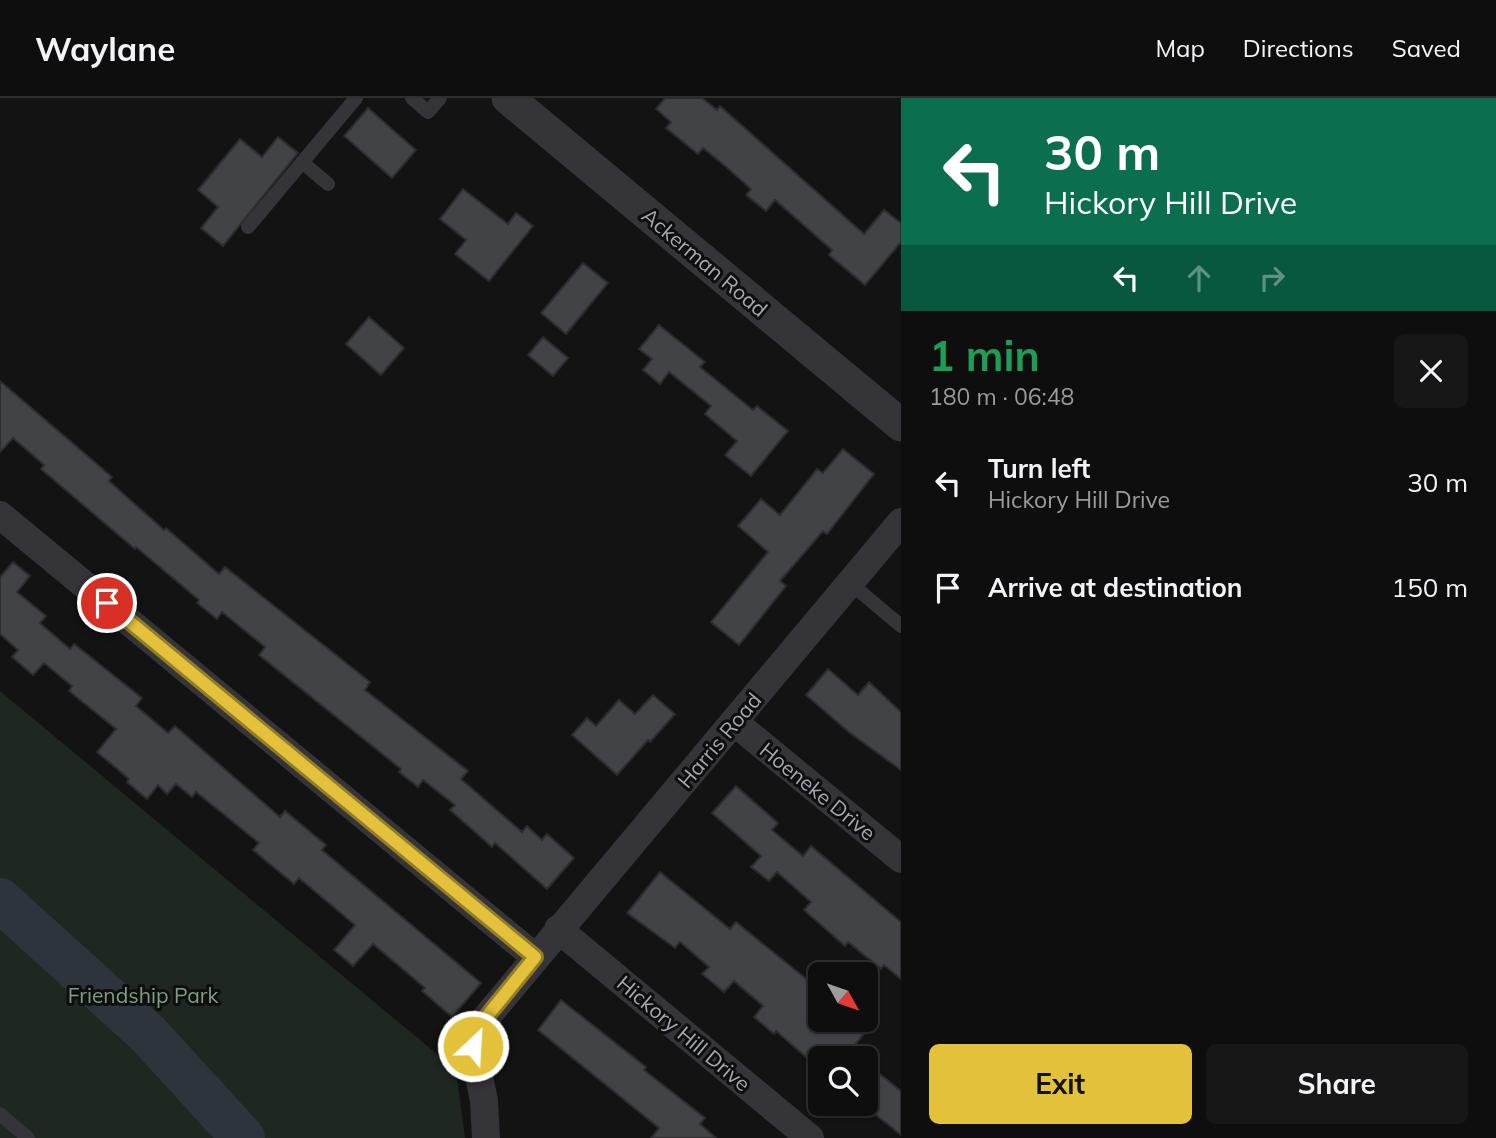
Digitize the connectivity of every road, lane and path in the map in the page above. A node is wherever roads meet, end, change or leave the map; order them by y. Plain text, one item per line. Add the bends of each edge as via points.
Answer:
1 (356, 98) edge
2 (412, 98) edge
3 (440, 98) edge
4 (508, 98) edge
5 (302, 162) junction
6 (328, 184) dead end
7 (248, 227) dead end
8 (901, 425) edge
9 (0, 515) edge
10 (901, 522) edge
11 (850, 583) junction
12 (901, 626) edge
13 (734, 722) junction
14 (901, 859) edge
15 (558, 929) junction
16 (535, 957) junction
17 (0, 1114) edge
18 (28, 1138) edge
19 (486, 1138) edge
20 (810, 1138) edge

1 - 5 lane
2 - 3 lane via 428,112
4 - 8 street, Ackerman Road
5 - 6 lane
5 - 7 lane
9 - 16 street
10 - 11 street, Harris Road
11 - 12 lane
11 - 13 street, Harris Road
13 - 14 street, Hoeneke Drive
13 - 15 street, Harris Road
15 - 16 street, Harris Road
15 - 20 street, Hickory Hill Drive
16 - 19 street, Harris Road via 484,1020 473,1046
17 - 18 lane

